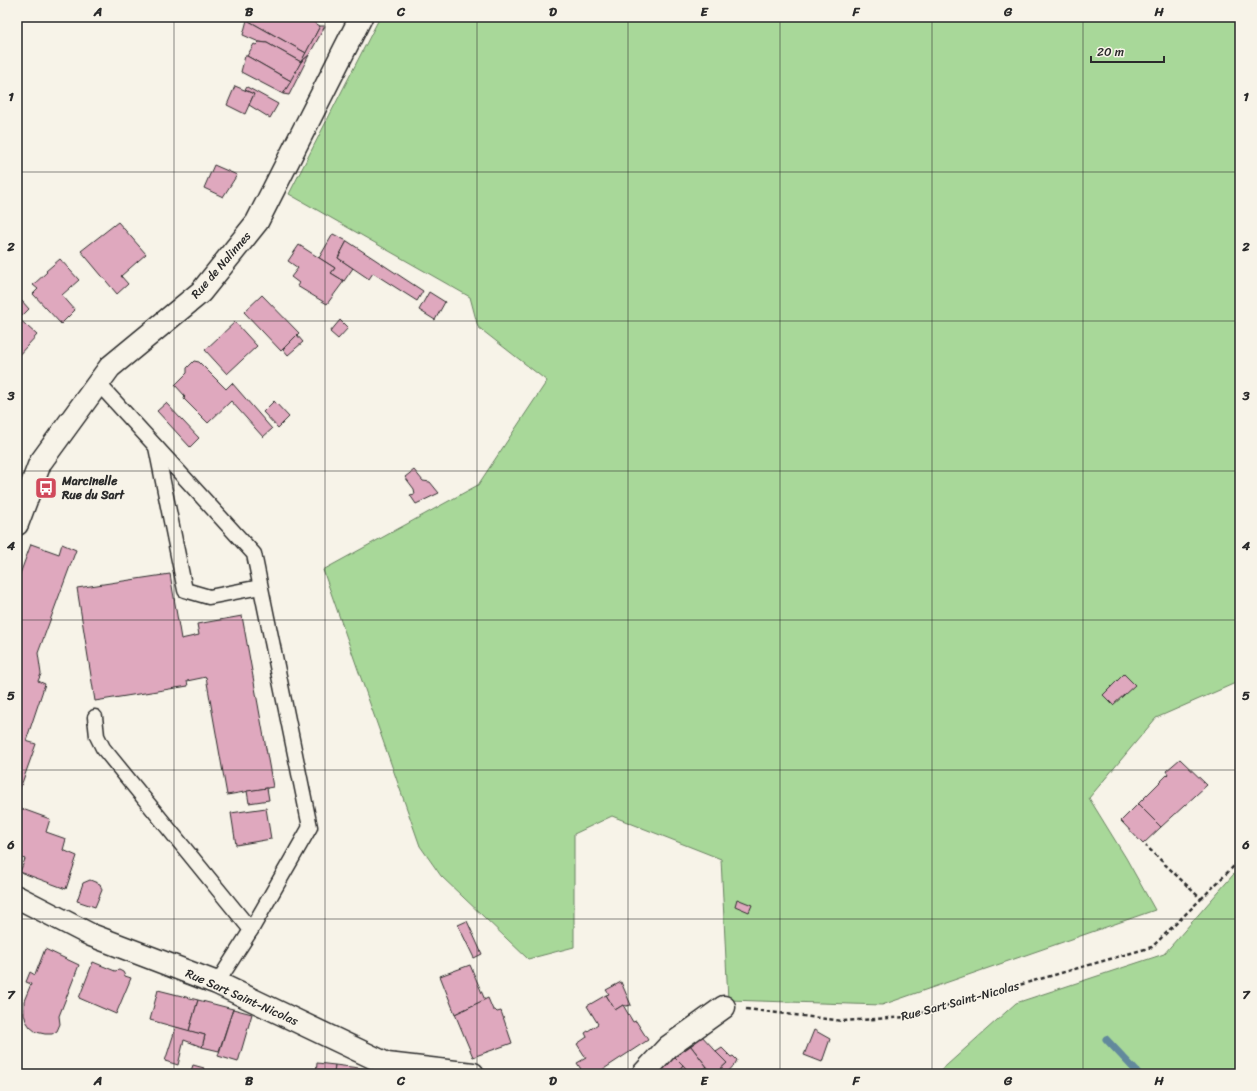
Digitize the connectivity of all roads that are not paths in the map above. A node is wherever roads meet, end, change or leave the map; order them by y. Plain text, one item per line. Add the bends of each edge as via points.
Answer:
1 (362, 17) edge
2 (98, 383) junction
3 (156, 446) junction
4 (17, 524) edge
5 (260, 588) junction
6 (95, 716) dead end
7 (17, 897) edge
8 (251, 930) junction
9 (217, 983) junction
10 (724, 1007) road end
11 (473, 1074) edge
12 (643, 1074) edge

1 - 2 street, Rue de Nalinnes via 257,222 201,292 110,367
2 - 3 lane
2 - 4 street, Rue de Nalinnes via 40,463
3 - 5 lane via 254,554
3 - 5 lane via 185,590 209,597
5 - 8 lane via 310,827
6 - 8 lane via 97,736 103,748
7 - 9 street, Rue Sart Saint-Nicolas via 91,935
8 - 9 lane
9 - 11 street, Rue Sart Saint-Nicolas via 387,1064
10 - 12 street via 668,1047

